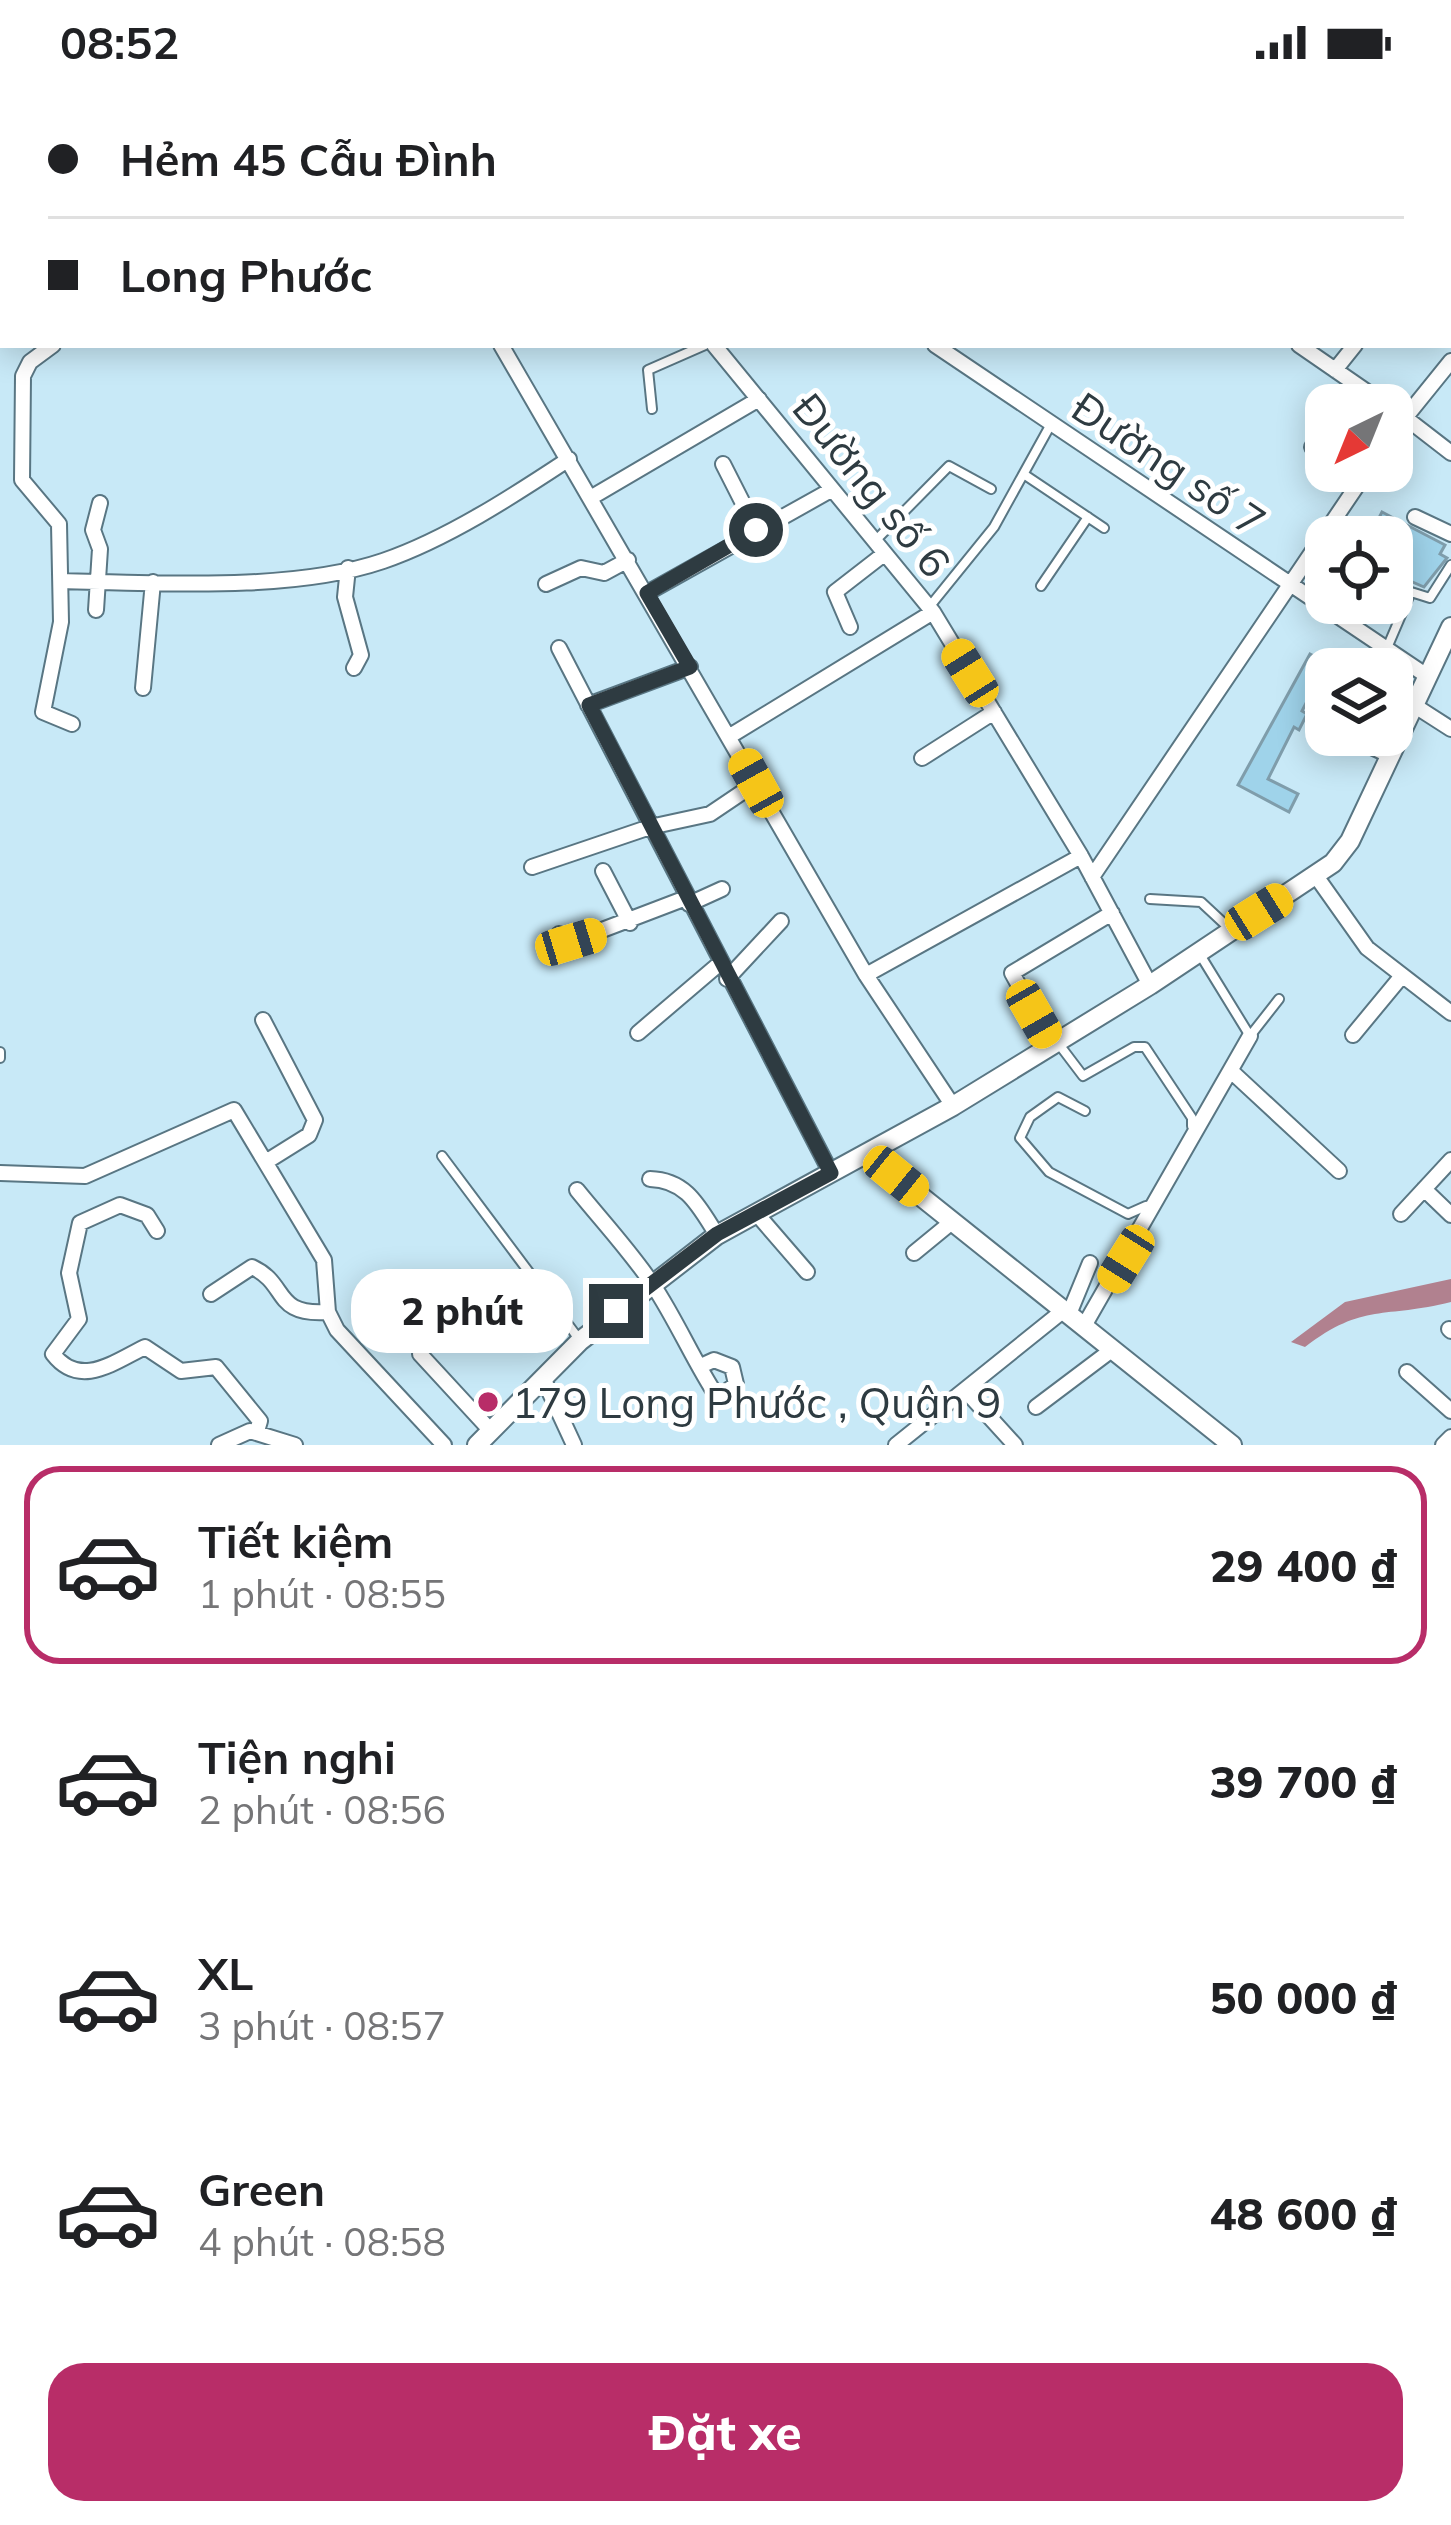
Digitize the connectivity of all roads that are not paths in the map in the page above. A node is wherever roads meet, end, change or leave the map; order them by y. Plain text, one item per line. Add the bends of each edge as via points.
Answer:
1 (48, 348) edge
2 (503, 348) edge
3 (703, 348) edge
4 (713, 348) edge
5 (939, 348) edge
6 (1303, 348) edge
7 (1353, 348) edge
8 (1451, 361) edge
9 (1335, 370) junction
10 (1355, 384) edge
11 (1413, 394) edge
12 (759, 399) junction
13 (652, 409) dead end
14 (1052, 424) junction
15 (1413, 424) edge
16 (1451, 453) edge
17 (569, 458) junction
18 (723, 464) dead end
19 (1025, 475) junction
20 (991, 489) dead end
21 (831, 490) junction
22 (1353, 492) edge
23 (592, 497) junction
24 (100, 502) dead end
25 (1415, 517) dead end
26 (1088, 518) junction
27 (1104, 528) dead end
28 (756, 530) junction
29 (1451, 534) edge
30 (879, 548) junction
31 (628, 560) junction
32 (1451, 565) edge
33 (348, 568) junction
34 (61, 581) junction
35 (96, 581) junction
36 (153, 582) junction
37 (546, 584) dead end
38 (1041, 586) dead end
39 (1290, 587) junction
40 (647, 593) junction
41 (1413, 593) edge
42 (96, 610) dead end
43 (931, 610) junction
44 (850, 627) dead end
45 (1451, 627) edge
46 (559, 648) dead end
47 (1384, 648) edge
48 (690, 667) junction
49 (1413, 667) edge
50 (355, 668) dead end
51 (1427, 676) junction
52 (143, 688) dead end
53 (1413, 702) edge
54 (589, 705) junction
55 (1413, 705) edge
56 (994, 712) junction
57 (72, 724) dead end
58 (1451, 729) edge
59 (730, 736) junction
60 (1384, 756) edge
61 (922, 758) dead end
62 (1388, 758) joint
63 (756, 783) junction
64 (650, 827) junction
65 (1081, 856) junction
66 (532, 868) dead end
67 (603, 871) dead end
68 (1092, 877) junction
69 (1316, 877) junction
70 (722, 890) dead end
71 (1150, 899) dead end
72 (687, 901) junction
73 (1112, 914) junction
74 (781, 921) dead end
75 (630, 923) junction
76 (1231, 930) junction
77 (559, 934) dead end
78 (1198, 952) junction
79 (719, 964) junction
80 (866, 974) junction
81 (1401, 977) junction
82 (727, 979) junction
83 (1150, 985) junction
84 (1279, 999) dead end
85 (1451, 1012) edge
86 (263, 1020) dead end
87 (638, 1033) dead end
88 (1353, 1035) dead end
89 (1250, 1036) junction
90 (1055, 1044) junction
91 (1232, 1071) junction
92 (953, 1106) junction
93 (1085, 1112) dead end
94 (868, 1154) junction
95 (442, 1156) dead end
96 (269, 1160) junction
97 (1451, 1160) edge
98 (1339, 1171) dead end
99 (0, 1173) edge
100 (831, 1173) junction
101 (650, 1179) dead end
102 (1424, 1189) junction
103 (578, 1190) dead end
104 (756, 1214) junction
105 (1401, 1214) dead end
106 (1451, 1214) edge
107 (952, 1221) junction
108 (158, 1231) dead end
109 (717, 1234) junction
110 (914, 1253) dead end
111 (1090, 1263) dead end
112 (808, 1272) dead end
113 (651, 1282) junction
114 (211, 1294) dead end
115 (328, 1312) junction
116 (1072, 1317) junction
117 (580, 1340) junction
118 (1113, 1349) junction
119 (420, 1354) dead end
120 (703, 1365) dead end
121 (1407, 1372) dead end
122 (543, 1378) junction
123 (965, 1390) junction
124 (1036, 1407) dead end
125 (1451, 1411) edge
126 (257, 1431) junction
127 (1451, 1437) edge
128 (484, 1438) edge
129 (219, 1445) edge
130 (295, 1445) edge
131 (444, 1445) edge
132 (574, 1445) edge
133 (896, 1445) edge
134 (1015, 1445) edge
135 (1232, 1445) edge
136 (1443, 1445) edge

1 - 34 street via 22,376 22,480 59,524
2 - 17 street
3 - 13 lane via 648,370
4 - 12 street, Đường số 6
5 - 14 street, Đường số 7
6 - 9 street
7 - 9 street
8 - 11 street
9 - 10 street
12 - 21 street, Đường số 6
12 - 23 street
14 - 19 lane
14 - 39 street, Đường số 7
15 - 16 street
17 - 23 street
17 - 33 street via 384,560
18 - 28 street
19 - 26 lane
19 - 43 lane
20 - 30 lane via 951,465
21 - 28 street
21 - 30 street, Đường số 6
22 - 39 street
23 - 31 street
24 - 35 street
25 - 29 street
26 - 27 lane
26 - 38 lane
28 - 40 street
30 - 43 street, Đường số 6
30 - 44 street via 835,592
31 - 37 street
31 - 40 street
32 - 41 lane via 1430,598
33 - 36 street via 244,583
33 - 50 street via 345,597 362,655
34 - 35 street
34 - 57 street via 43,712
35 - 36 street
35 - 42 street
36 - 52 street
39 - 47 street, Đường số 7
39 - 68 street
40 - 48 street
43 - 56 street, Đường số 6
43 - 59 street
45 - 51 street
46 - 54 street
48 - 54 street
48 - 59 street
49 - 51 street, Đường số 7
51 - 53 street
54 - 64 street
55 - 58 street
56 - 61 street
56 - 65 street, Đường số 6
59 - 63 street
60 - 62 lane
62 - 69 street via 1350,841
63 - 64 street via 710,814
63 - 80 street
64 - 66 street
64 - 72 street
65 - 68 street, Đường số 6
65 - 80 street
67 - 75 street
68 - 73 street, Đường số 6
69 - 76 street
69 - 81 street via 1367,949
70 - 72 street
71 - 76 lane via 1201,902
72 - 75 street
72 - 79 street
73 - 83 street, Đường số 6
73 - 90 street via 1012,973
74 - 82 street
75 - 77 street via 568,943
76 - 78 street
78 - 83 street
78 - 89 lane
79 - 82 street
79 - 87 street
80 - 92 street
81 - 85 street
81 - 88 street
82 - 100 street
83 - 90 street
84 - 89 lane
86 - 96 street via 315,1120 309,1135
89 - 91 street
90 - 92 street
90 - 93 lane via 1083,1076 1145,1047 1194,1122 1134,1215 1048,1172 1020,1138 1030,1117 1058,1097
91 - 98 street
91 - 116 street
92 - 94 street
94 - 100 street
94 - 107 street
95 - 117 lane
96 - 99 street via 230,1110 85,1176
96 - 115 street via 324,1260
97 - 102 street
100 - 104 street
101 - 109 street via 685,1190
102 - 105 street
102 - 106 street
103 - 113 street
104 - 109 street
104 - 112 street
107 - 110 street
107 - 116 street
108 - 126 street via 147,1215 119,1205 80,1223 69,1273 79,1319 52,1354 86,1372 145,1347 181,1371 216,1366 260,1420
109 - 113 street
111 - 116 street
113 - 117 street
113 - 120 street
114 - 115 street via 252,1267 290,1309
115 - 131 street
116 - 118 street
116 - 123 street
117 - 122 street
118 - 124 street
118 - 135 street
119 - 128 street
121 - 125 street
122 - 128 street
122 - 132 street
123 - 133 street
123 - 134 street
126 - 129 street
126 - 130 street
127 - 136 street

